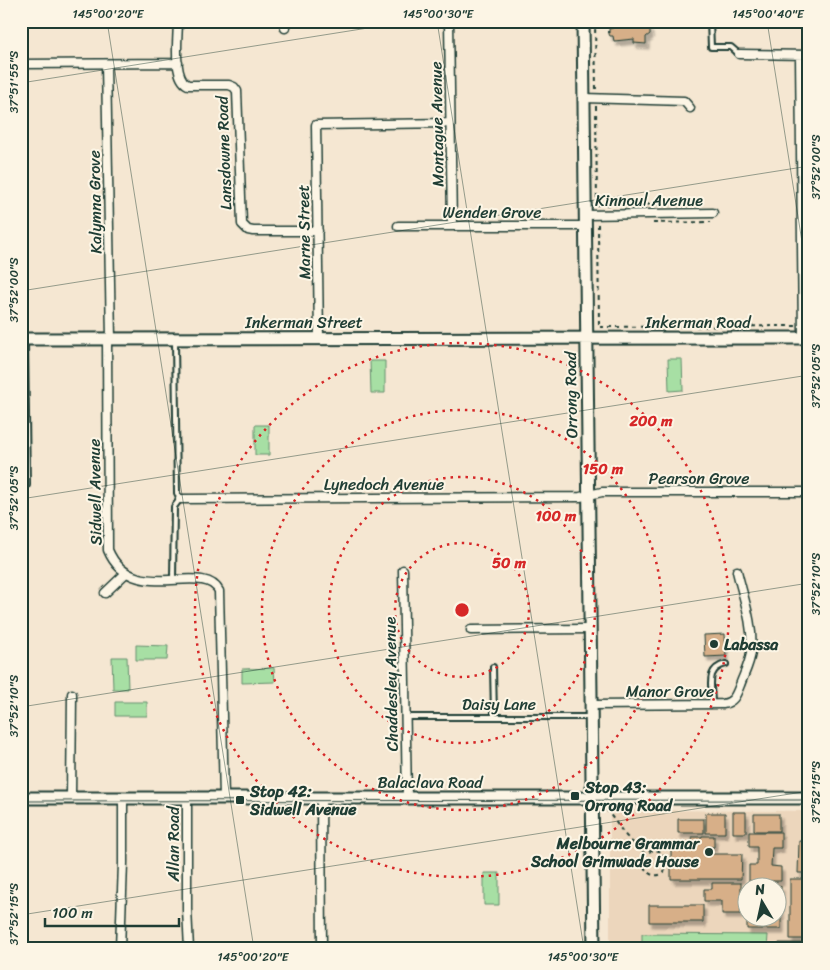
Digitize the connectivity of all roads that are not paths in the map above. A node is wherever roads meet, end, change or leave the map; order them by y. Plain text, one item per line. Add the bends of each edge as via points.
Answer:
1 (178, 21) edge
2 (449, 21) edge
3 (583, 21) edge
4 (710, 21) edge
5 (739, 54) joint
6 (800, 55) junction
7 (809, 55) edge
8 (178, 63) junction
9 (21, 64) edge
10 (106, 64) junction
11 (590, 98) junction
12 (690, 108) dead end
13 (450, 123) junction
14 (713, 213) dead end
15 (585, 220) junction
16 (398, 226) dead end
17 (452, 226) junction
18 (318, 231) junction
19 (318, 338) junction
20 (587, 338) junction
21 (806, 338) edge
22 (23, 339) edge
23 (109, 339) junction
24 (175, 339) junction
25 (27, 485) dead end
26 (809, 492) edge
27 (589, 494) junction
28 (180, 498) junction
29 (403, 570) dead end
30 (737, 571) dead end
31 (126, 573) junction
32 (173, 580) junction
33 (105, 593) dead end
34 (590, 628) junction
35 (471, 630) dead end
36 (726, 664) dead end
37 (493, 668) dead end
38 (72, 694) dead end
39 (592, 705) junction
40 (712, 705) junction
41 (494, 716) junction
42 (406, 717) junction
43 (592, 717) junction
44 (21, 798) edge
45 (72, 798) junction
46 (123, 798) junction
47 (187, 798) junction
48 (224, 798) junction
49 (321, 798) junction
50 (407, 798) junction
51 (592, 798) junction
52 (809, 798) edge
53 (120, 949) edge
54 (189, 949) edge
55 (322, 949) edge
56 (594, 949) edge

1 - 8 street, Lansdowne Road
2 - 13 street, Montague Avenue
3 - 11 street, Orrong Road
4 - 5 lane via 711,47 731,47
5 - 6 street
6 - 7 street
6 - 21 street via 803,326
8 - 10 street
8 - 18 street, Lansdowne Road via 179,75 186,84 236,88 240,220 244,227 253,231
9 - 10 street
10 - 23 street, Kalymna Grove
11 - 12 street via 684,101
11 - 15 street, Orrong Road
13 - 17 street, Montague Avenue
13 - 18 street, Marne Street via 316,125
14 - 15 street, Kinnoul Avenue via 598,214
15 - 17 street, Wenden Grove
15 - 20 street, Orrong Road
16 - 17 street, Wenden Grove
18 - 19 street, Marne Street
19 - 20 street, Inkerman Street
19 - 24 street, Inkerman Street
20 - 21 street, Inkerman Road
20 - 27 street, Orrong Road
22 - 23 street, Inkerman Street
22 - 25 lane
23 - 24 street, Inkerman Street
23 - 31 street, Sidwell Avenue via 107,543 114,561
24 - 28 lane via 177,493
26 - 27 street, Pearson Grove
27 - 28 street, Lynedoch Avenue via 580,497
27 - 34 street, Orrong Road
28 - 32 lane via 174,507
29 - 42 street, Chaddesley Avenue
30 - 40 street, Manor Grove via 749,620 751,653 734,699 728,704
31 - 32 street via 148,580
31 - 33 street
32 - 48 street via 207,580 219,591
34 - 35 street
34 - 39 street, Orrong Road
36 - 40 lane via 711,674
37 - 41 lane
38 - 45 street
39 - 40 street, Manor Grove
39 - 43 street, Orrong Road
41 - 42 lane, Daisy Lane
41 - 43 lane, Daisy Lane
42 - 50 street, Chaddesley Avenue
43 - 51 street, Orrong Road
44 - 45 street, Balaclava Road
45 - 46 street, Balaclava Road
46 - 47 street, Balaclava Road
46 - 53 street
47 - 48 street, Balaclava Road
47 - 54 street, Allan Road
48 - 49 street, Balaclava Road
49 - 50 street, Balaclava Road
49 - 55 street
50 - 51 street, Balaclava Road
51 - 52 street, Balaclava Road
51 - 56 street, Orrong Road

